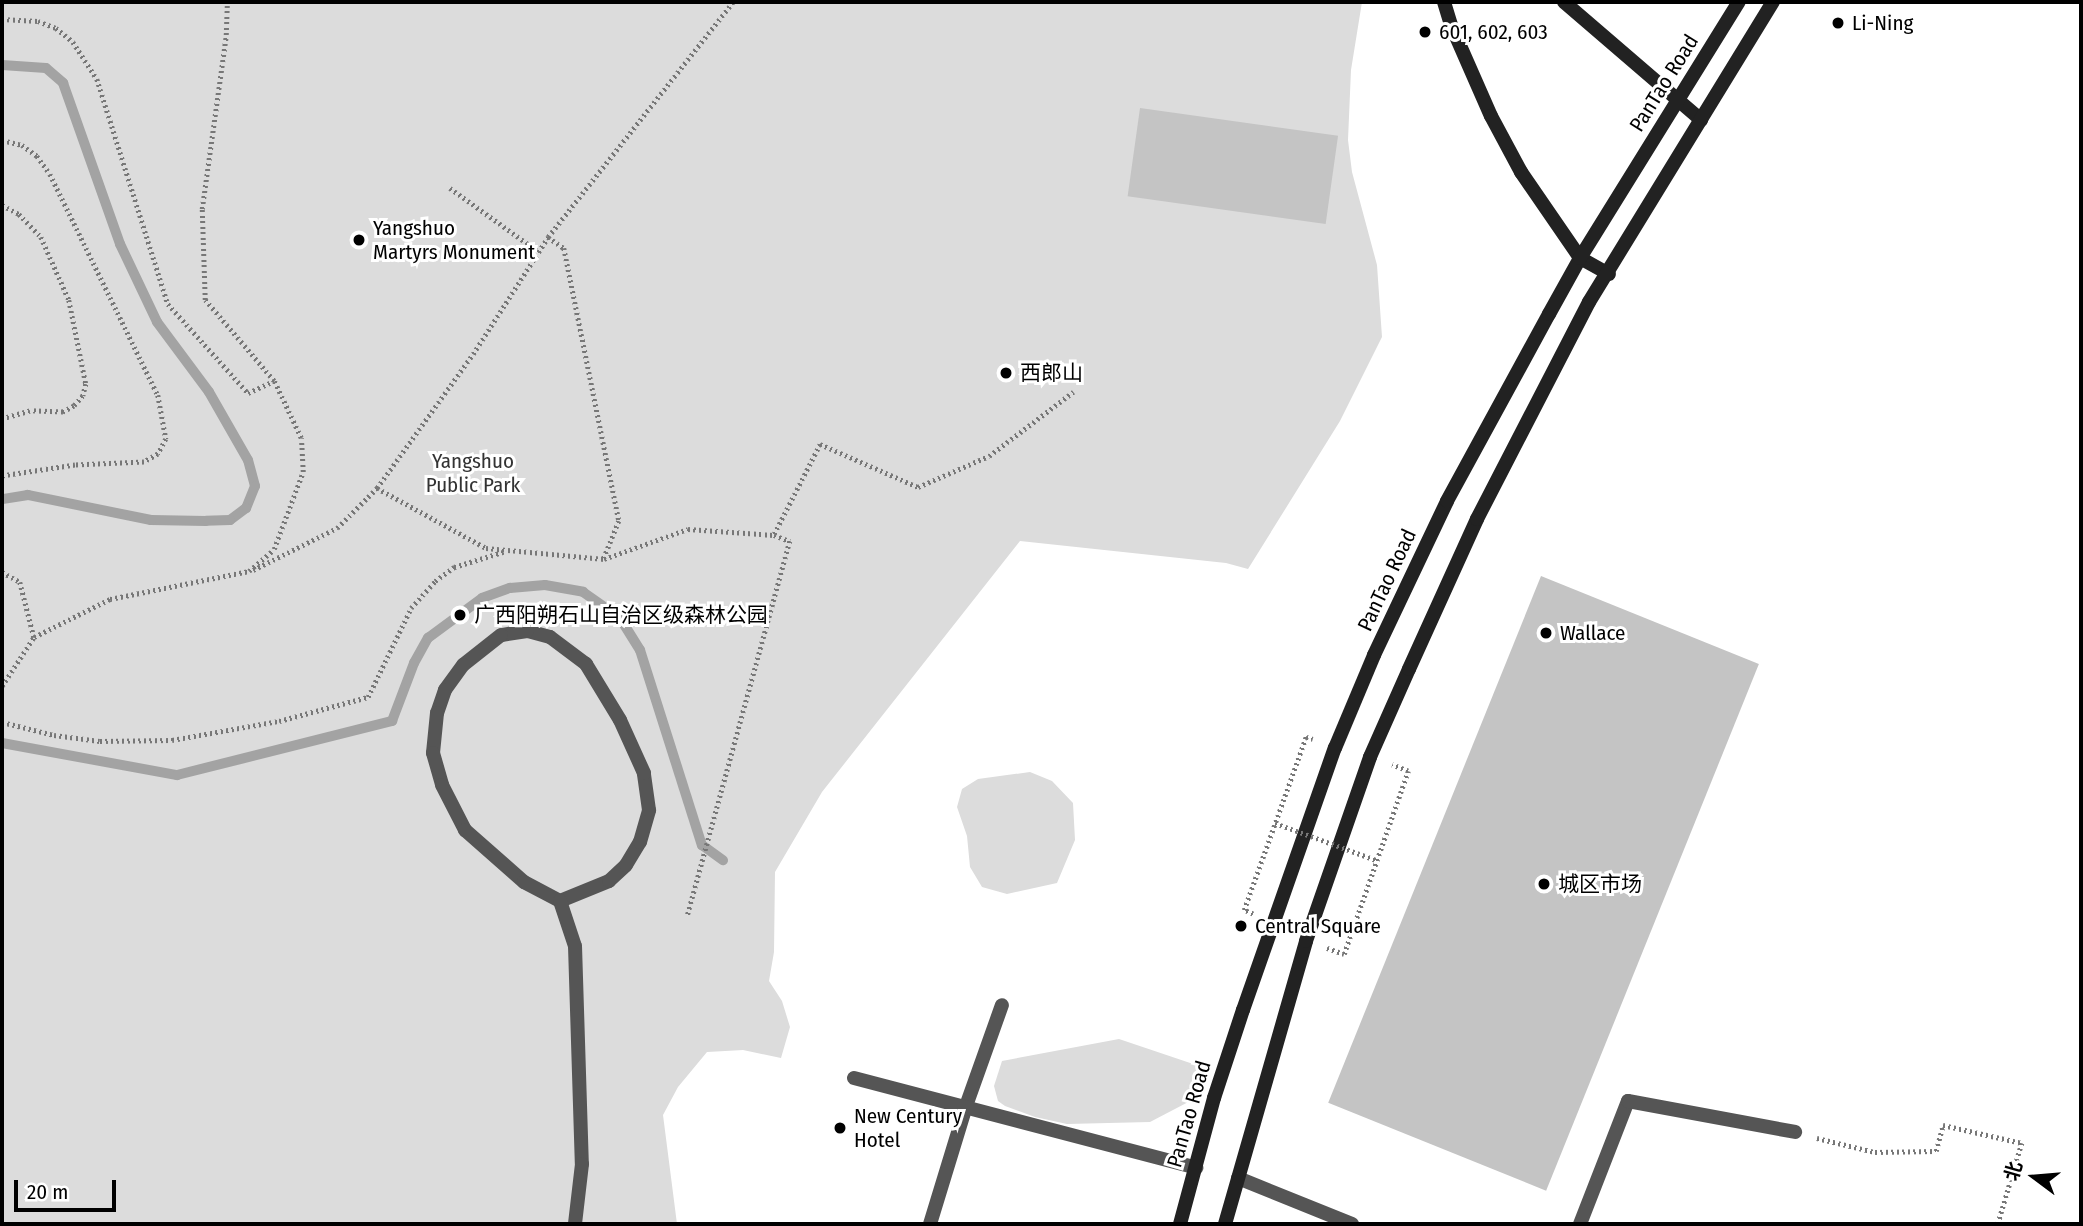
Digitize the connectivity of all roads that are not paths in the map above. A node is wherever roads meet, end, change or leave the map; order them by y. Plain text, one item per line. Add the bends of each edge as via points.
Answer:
1 (1444, 2) edge
2 (1563, 2) edge
3 (1739, 2) edge
4 (1773, 2) edge
5 (1677, 100) junction
6 (1701, 120) junction
7 (1580, 257) junction
8 (1609, 274) junction
9 (560, 901) junction
10 (1002, 1004) dead end
11 (854, 1078) dead end
12 (966, 1106) junction
13 (1795, 1132) road end
14 (1196, 1168) junction
15 (1238, 1178) junction
16 (575, 1224) edge
17 (930, 1224) edge
18 (1180, 1224) edge
19 (1225, 1224) edge
20 (1352, 1224) edge
21 (1580, 1224) edge

1 - 7 main road via 1486,105 1521,172
2 - 5 main road
3 - 5 main road, PanTao Road
4 - 6 main road
5 - 6 main road
5 - 7 main road, PanTao Road
6 - 8 main road
7 - 8 main road
7 - 14 main road, PanTao Road via 1447,501 1374,655 1335,748 1273,922 1214,1098
8 - 15 main road via 1589,302 1478,519 1370,757 1306,941
9 - 9 street via 610,881 626,865 640,842 649,810 643,773 620,720 586,664 550,637 527,631 500,635 463,664 445,690 437,713 433,753 442,785 465,830 524,882
9 - 16 street via 575,946 582,1164
10 - 12 street
11 - 12 street
12 - 14 street
12 - 17 street
13 - 21 street via 1628,1101
14 - 18 main road, PanTao Road
15 - 19 main road
15 - 20 street

